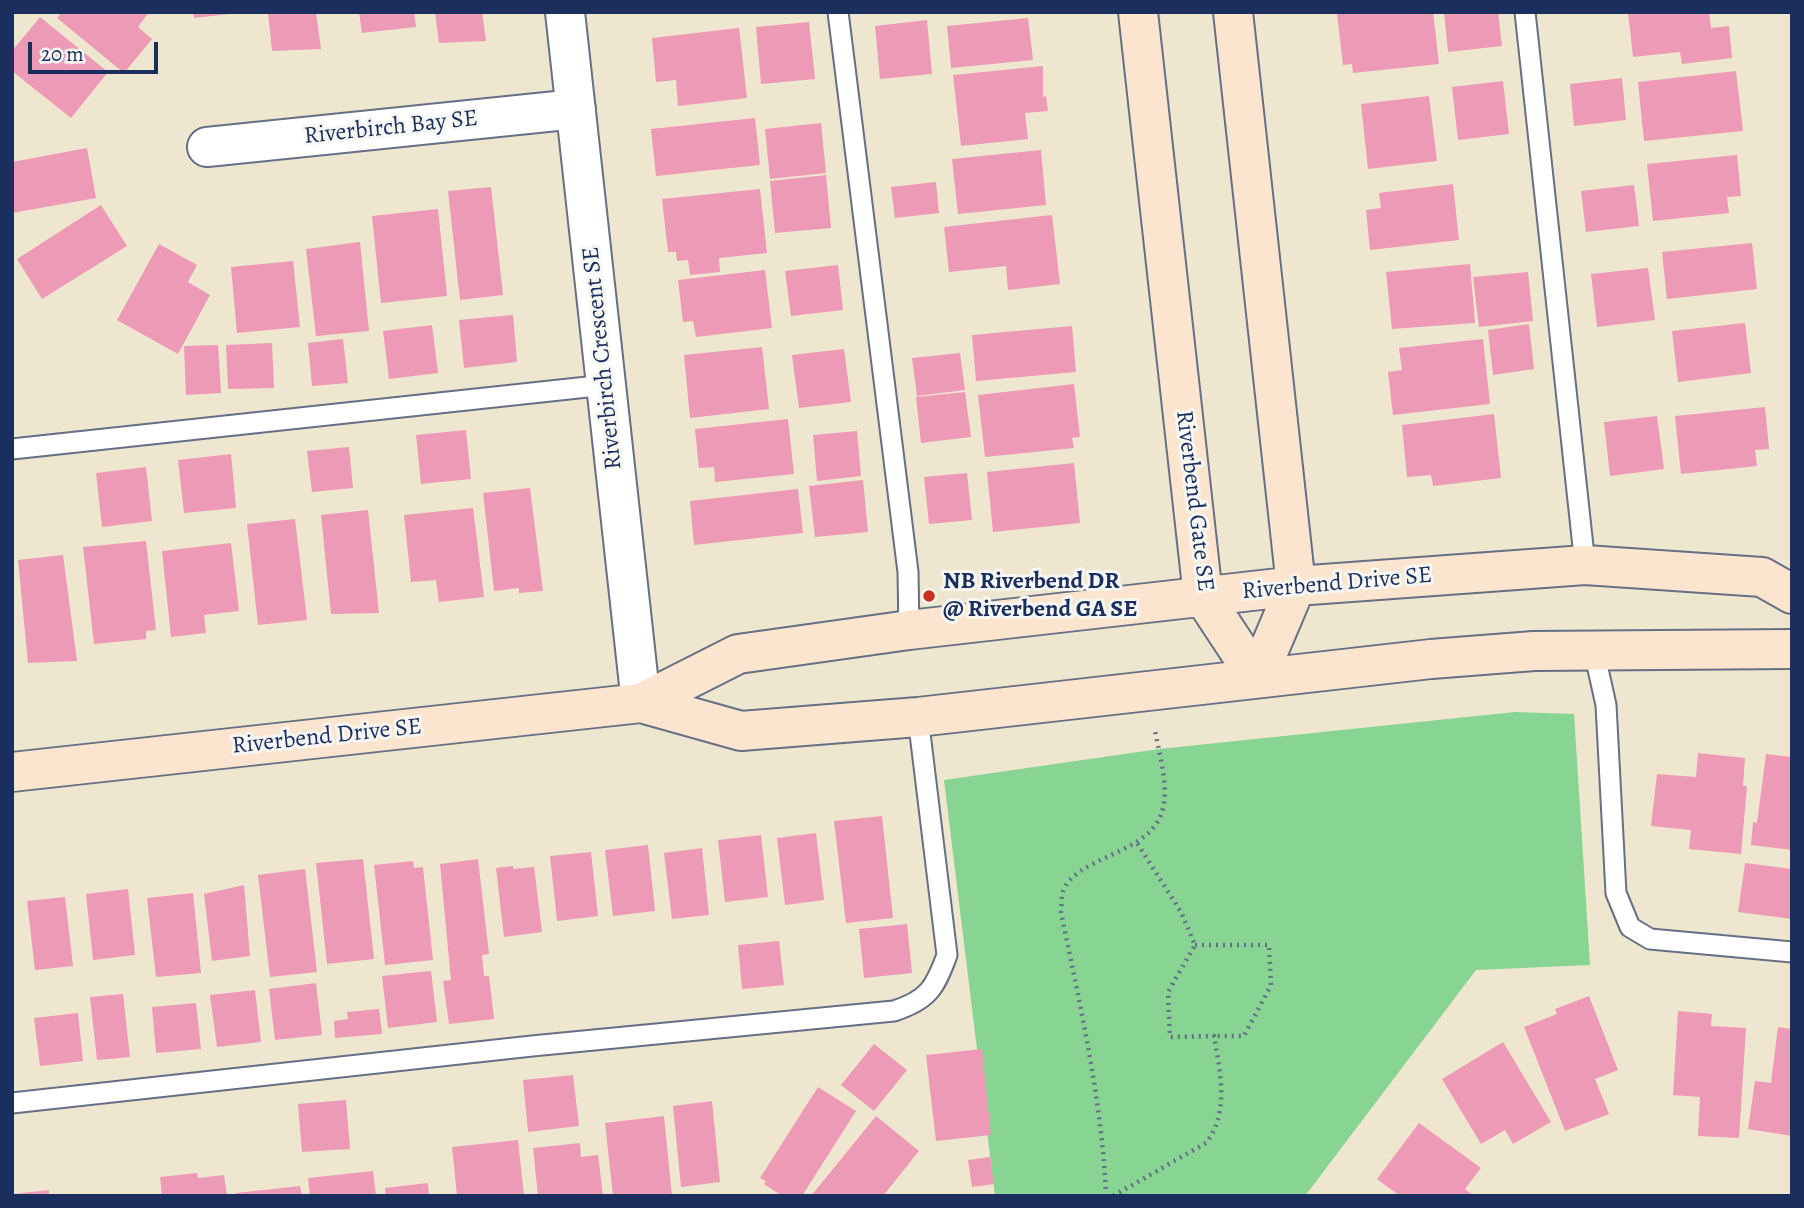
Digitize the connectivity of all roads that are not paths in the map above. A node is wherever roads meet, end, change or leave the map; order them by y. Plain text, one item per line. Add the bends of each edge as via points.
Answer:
1 (565, 12) edge
2 (838, 12) edge
3 (1138, 12) edge
4 (1233, 12) edge
5 (1525, 12) edge
6 (576, 109) junction
7 (207, 147) dead end
8 (606, 385) junction
9 (12, 449) edge
10 (1585, 565) junction
11 (1296, 586) junction
12 (1792, 594) edge
13 (1203, 596) junction
14 (909, 630) junction
15 (1792, 649) edge
16 (1594, 651) junction
17 (1257, 678) junction
18 (641, 703) junction
19 (918, 717) junction
20 (12, 772) edge
21 (1792, 952) edge
22 (12, 1103) edge

1 - 6 street, Riverbirch Crescent SE
2 - 14 lane via 908,572
3 - 13 street, Riverbend Gate SE
4 - 11 street
5 - 10 lane
6 - 7 street, Riverbirch Bay SE
6 - 8 street, Riverbirch Crescent SE
8 - 9 lane
8 - 18 street, Riverbirch Crescent SE
10 - 11 street, Riverbend Drive SE
10 - 12 street, Riverbend Drive SE via 1762,577
11 - 13 street, Riverbend Drive SE
11 - 17 street
13 - 14 street, Riverbend Drive SE
13 - 17 street, Riverbend Gate SE
14 - 18 street, Riverbend Drive SE via 738,654
15 - 16 street, Riverbend Drive SE
16 - 17 street, Riverbend Drive SE via 1431,659
16 - 21 lane via 1606,705 1616,893 1630,927 1650,939
17 - 19 street, Riverbend Drive SE
18 - 19 street, Riverbend Drive SE via 741,731
18 - 20 street, Riverbend Drive SE
19 - 22 lane via 947,955 938,980 920,1002 894,1011

